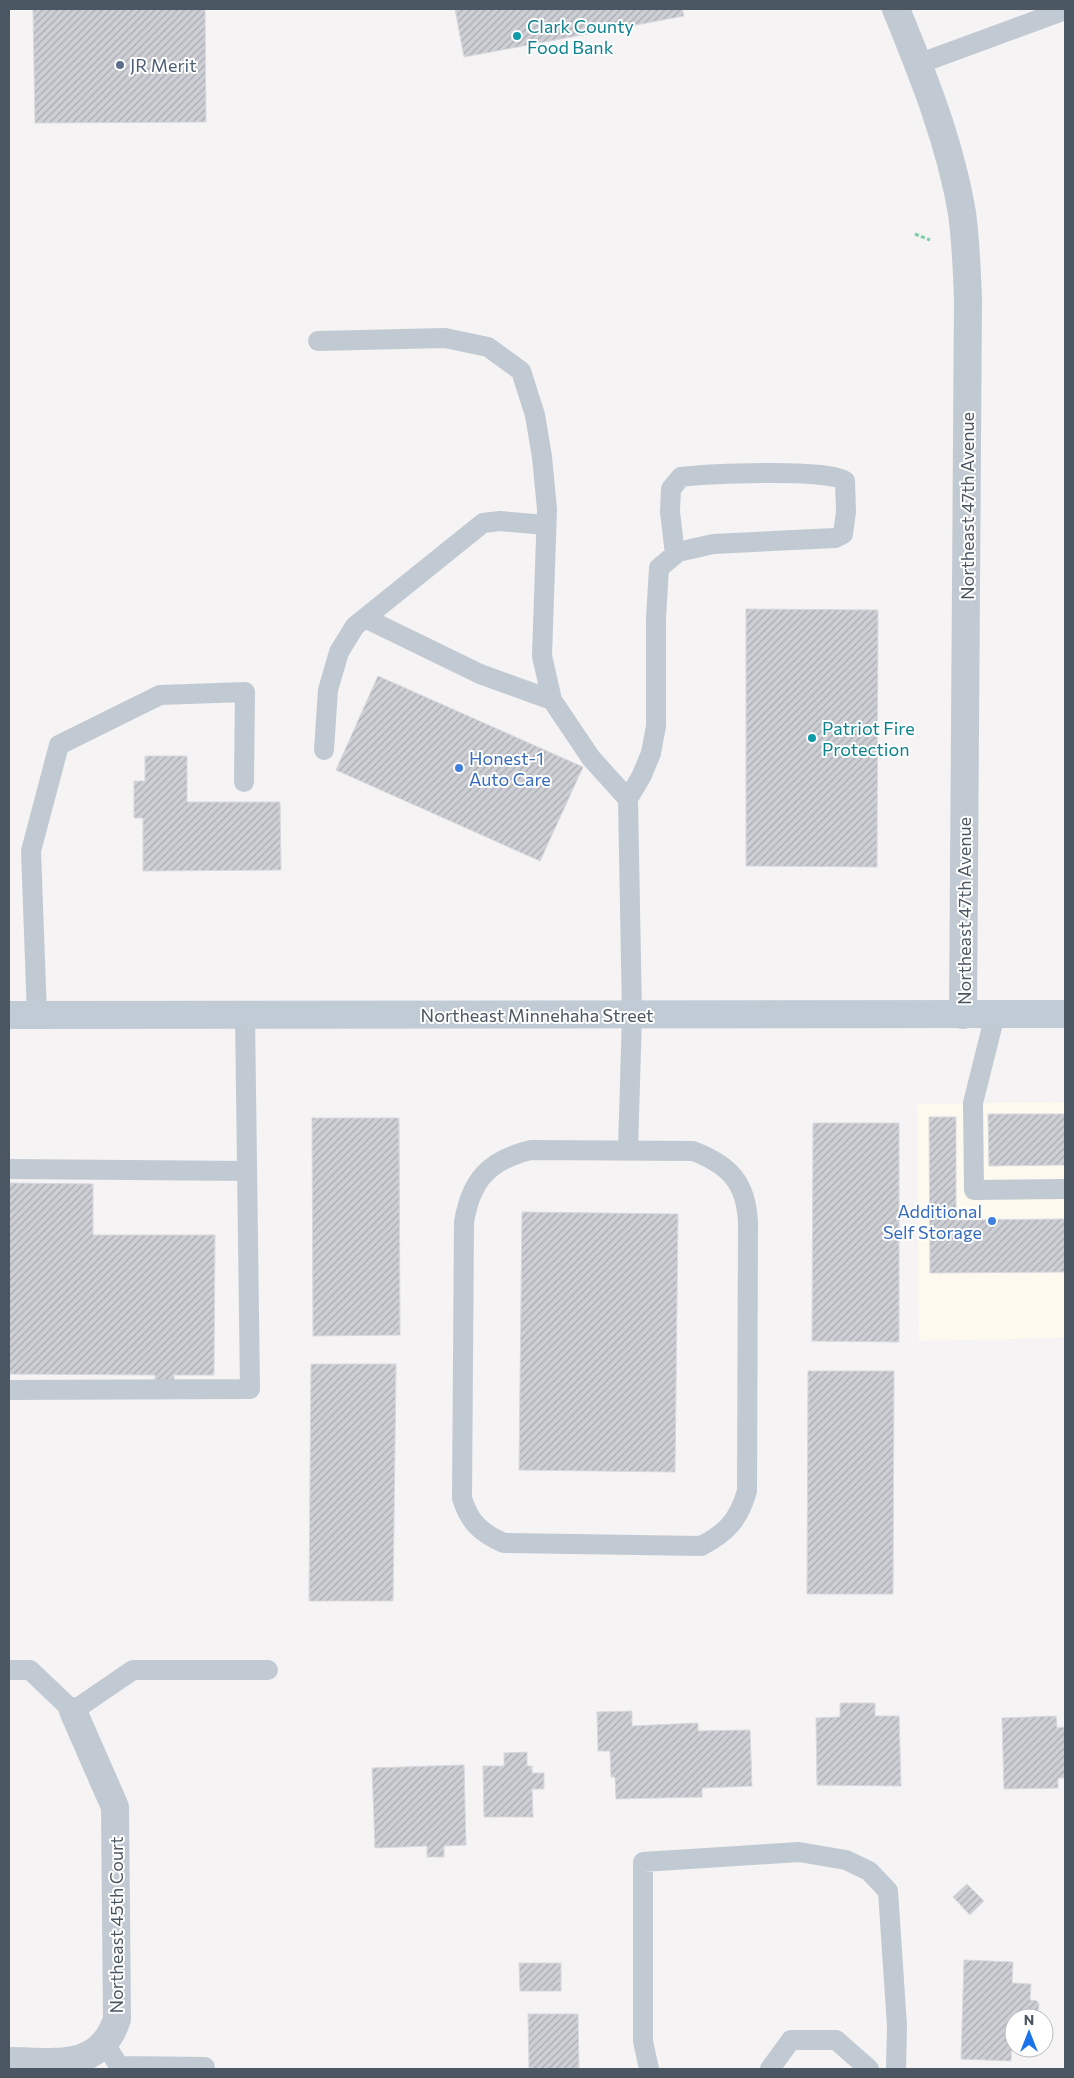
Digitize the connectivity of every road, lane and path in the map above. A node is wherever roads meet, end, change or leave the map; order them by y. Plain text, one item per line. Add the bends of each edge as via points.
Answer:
1 (896, 9) edge
2 (1060, 10) edge
3 (918, 64) junction
4 (318, 341) dead end
5 (546, 525) junction
6 (675, 554) junction
7 (365, 618) junction
8 (552, 700) junction
9 (324, 750) dead end
10 (244, 782) dead end
11 (628, 799) junction
12 (1065, 1014) edge
13 (9, 1015) edge
14 (37, 1015) junction
15 (245, 1015) junction
16 (632, 1015) junction
17 (963, 1015) junction
18 (995, 1015) junction
19 (628, 1150) junction
20 (9, 1169) edge
21 (247, 1170) junction
22 (1065, 1189) edge
23 (9, 1390) edge
24 (9, 1670) edge
25 (268, 1670) dead end
26 (73, 1711) junction
27 (105, 2044) junction
28 (9, 2061) edge
29 (205, 2067) dead end
30 (648, 2069) edge
31 (770, 2069) edge
32 (870, 2069) edge
33 (896, 2069) edge

1 - 3 street, Northeast 47th Avenue
2 - 3 lane
3 - 17 street, Northeast 47th Avenue via 950,157 962,212 967,269
4 - 5 lane via 445,338 488,346 520,372 534,415 542,458
5 - 7 lane via 500,521 483,523
5 - 8 lane via 542,656
6 - 6 lane via 713,544 835,538 844,534 845,481 840,477 816,474 681,477 671,489
6 - 11 lane via 659,568 656,726 651,753
7 - 8 lane via 480,674
7 - 9 lane via 355,626 339,652 328,690
8 - 11 lane via 591,758
10 - 14 lane via 245,692 160,695 59,745 31,851
11 - 16 lane
12 - 18 main road, Northeast Minnehaha Street
13 - 14 main road, Northeast Minnehaha Street
14 - 15 main road, Northeast Minnehaha Street
15 - 16 main road, Northeast Minnehaha Street
15 - 21 lane
16 - 17 main road, Northeast Minnehaha Street
16 - 19 lane
17 - 18 main road, Northeast Minnehaha Street
18 - 22 lane via 973,1103 974,1190
19 - 19 lane via 531,1150 510,1155 492,1166 477,1182 468,1201 464,1222 462,1498 476,1526 504,1543 701,1546 732,1526 742,1510 747,1492 747,1203 740,1185 728,1169 712,1158 693,1151
20 - 21 lane
21 - 23 lane via 250,1389
24 - 26 lane via 30,1670
25 - 26 lane via 133,1670
26 - 27 street, Northeast 45th Court via 115,1807 117,2019
27 - 28 street, Northeast 45th Court via 79,2060
27 - 29 lane via 119,2066
30 - 33 lane via 643,2041 643,1862 799,1852 846,1860 869,1871 888,1891 897,2026
31 - 32 lane via 791,2040 836,2040

